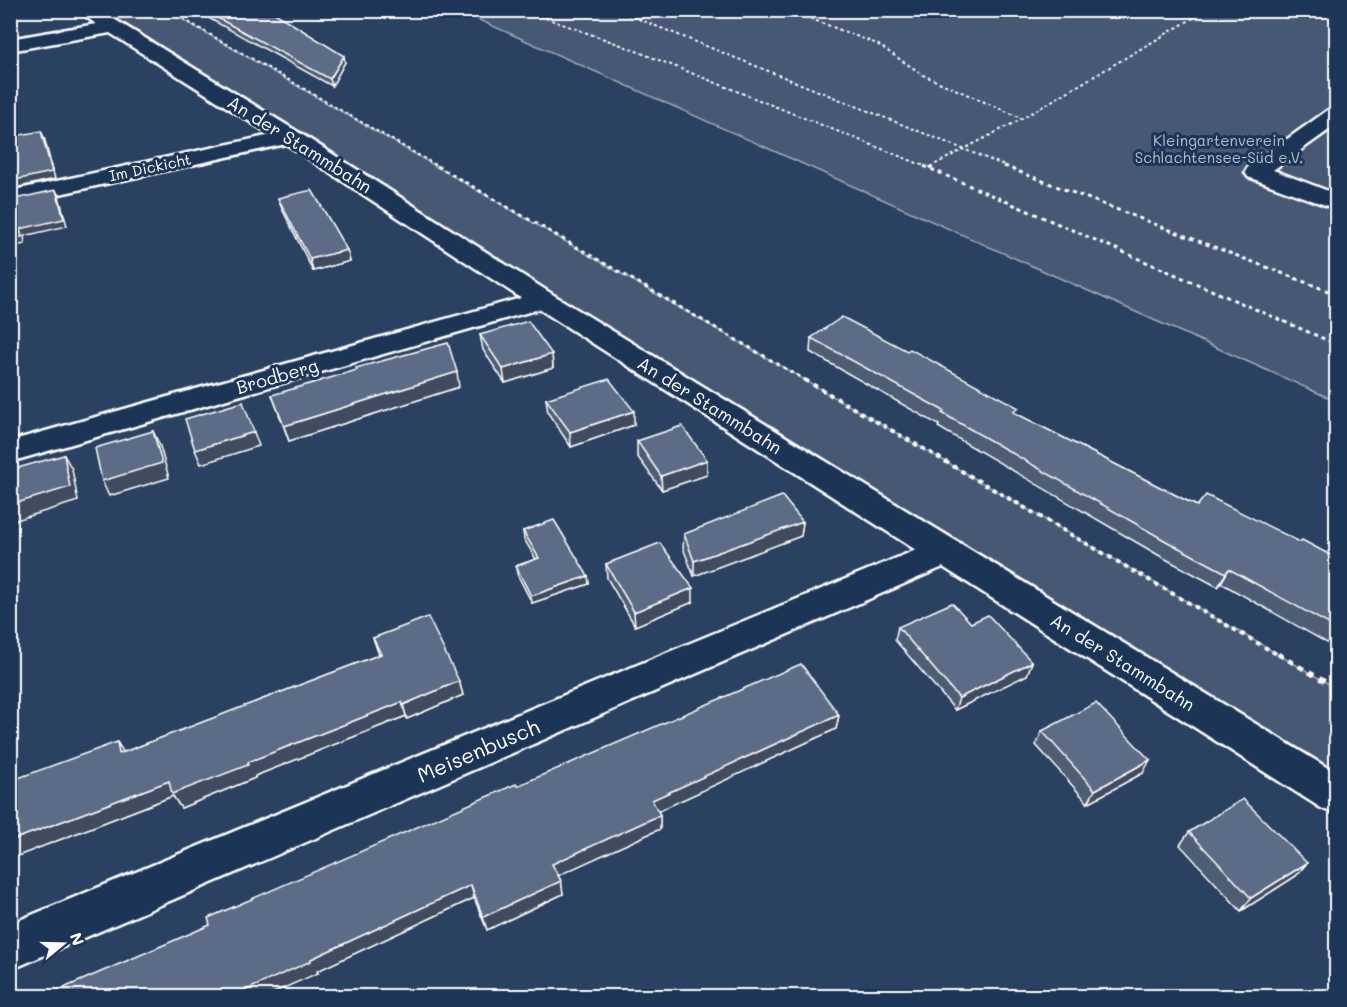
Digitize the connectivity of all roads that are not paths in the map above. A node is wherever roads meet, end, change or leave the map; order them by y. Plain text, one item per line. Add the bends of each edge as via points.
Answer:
1 (86, 10) edge
2 (112, 27) junction
3 (10, 45) edge
4 (1336, 115) edge
5 (290, 137) junction
6 (10, 198) edge
7 (1336, 202) edge
8 (543, 300) junction
9 (10, 452) edge
10 (945, 552) junction
11 (1336, 795) edge
12 (10, 947) edge

1 - 2 street, An der Stammbahn
2 - 3 street
2 - 5 street, An der Stammbahn
4 - 7 street via 1256,172
5 - 6 street, Im Dickicht
5 - 8 street, An der Stammbahn
8 - 9 street, Brodberg
8 - 10 street, An der Stammbahn
10 - 11 street, An der Stammbahn
10 - 12 street, Meisenbusch

